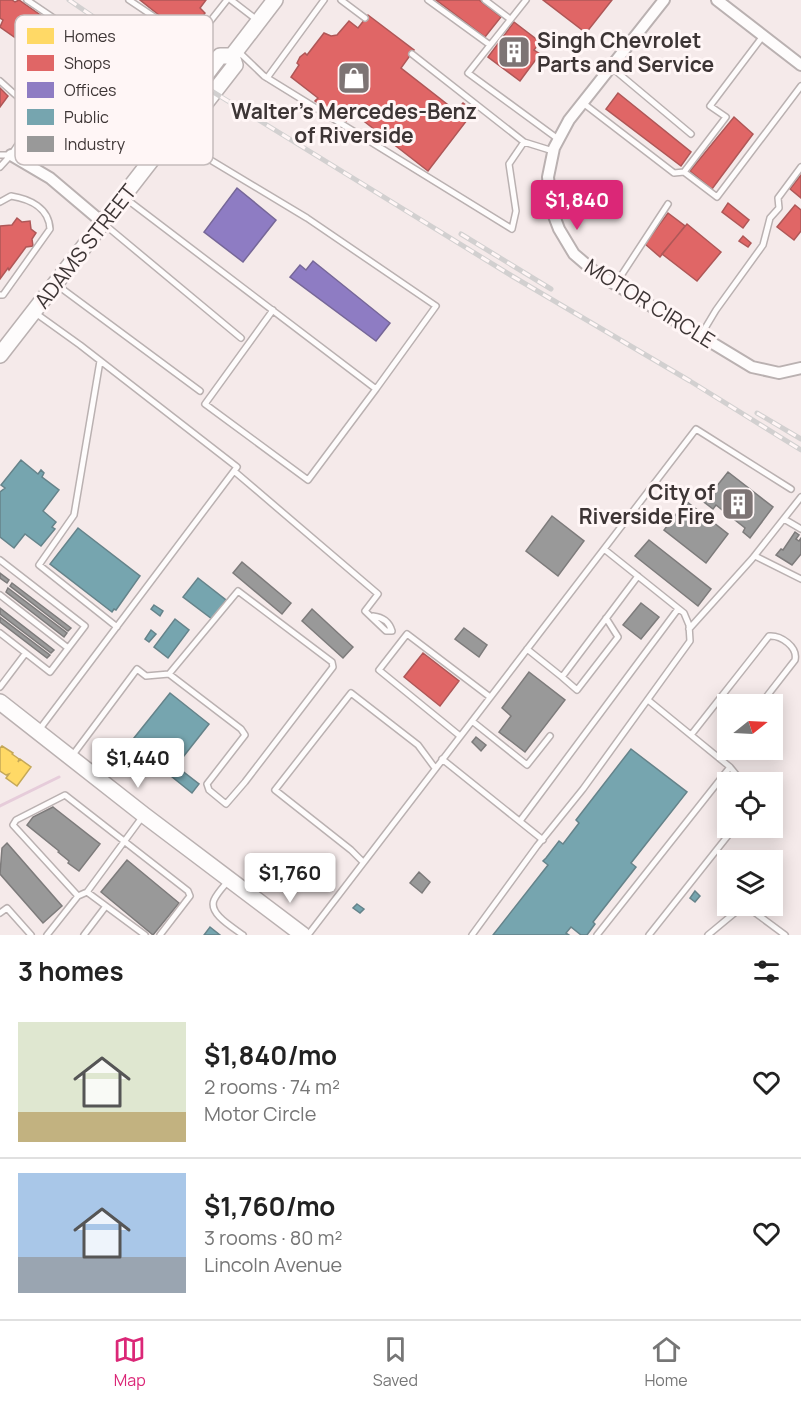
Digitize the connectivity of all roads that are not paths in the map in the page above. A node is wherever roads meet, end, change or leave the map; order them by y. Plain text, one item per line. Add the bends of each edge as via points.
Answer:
1 (27, 0) edge
2 (129, 0) edge
3 (229, 0) edge
4 (275, 0) edge
5 (324, 0) edge
6 (341, 0) edge
7 (428, 0) edge
8 (485, 0) edge
9 (664, 0) edge
10 (717, 0) edge
11 (524, 1) edge
12 (49, 15) edge
13 (152, 15) edge
14 (365, 18) dead end
15 (213, 20) edge
16 (510, 20) junction
17 (259, 21) junction
18 (763, 36) junction
19 (490, 45) junction
20 (234, 53) junction
21 (412, 54) dead end
22 (213, 59) edge
23 (216, 62) junction
24 (801, 65) edge
25 (213, 66) edge
26 (610, 67) junction
27 (267, 78) junction
28 (0, 81) edge
29 (801, 86) edge
30 (213, 94) edge
31 (15, 95) edge
32 (583, 103) junction
33 (692, 134) dead end
34 (559, 139) junction
35 (524, 142) junction
36 (554, 151) junction
37 (6, 155) edge
38 (213, 162) edge
39 (25, 165) edge
40 (147, 165) edge
41 (0, 167) edge
42 (801, 167) edge
43 (684, 172) junction
44 (123, 196) junction
45 (0, 202) edge
46 (668, 204) dead end
47 (102, 222) junction
48 (56, 284) junction
49 (615, 285) junction
50 (0, 295) edge
51 (273, 310) junction
52 (34, 312) junction
53 (700, 336) junction
54 (241, 338) dead end
55 (0, 355) edge
56 (100, 361) junction
57 (801, 368) edge
58 (376, 389) junction
59 (200, 391) dead end
60 (234, 471) junction
61 (791, 489) dead end
62 (801, 497) edge
63 (784, 519) junction
64 (801, 529) edge
65 (604, 549) junction
66 (754, 556) junction
67 (0, 560) edge
68 (638, 576) junction
69 (801, 579) edge
70 (0, 595) edge
71 (678, 609) junction
72 (606, 618) junction
73 (117, 627) junction
74 (689, 629) junction
75 (0, 633) edge
76 (403, 640) junction
77 (68, 648) junction
78 (527, 649) junction
79 (26, 654) junction
80 (169, 674) junction
81 (562, 677) junction
82 (0, 687) edge
83 (723, 694) edge
84 (769, 694) edge
85 (490, 697) junction
86 (648, 700) junction
87 (0, 702) edge
88 (717, 702) edge
89 (472, 721) junction
90 (38, 731) junction
91 (691, 735) junction
92 (460, 736) junction
93 (550, 736) dead end
94 (717, 756) edge
95 (71, 757) junction
96 (442, 759) junction
97 (721, 760) edge
98 (730, 767) junction
99 (435, 768) junction
100 (734, 772) edge
101 (144, 815) junction
102 (520, 821) junction
103 (726, 838) edge
104 (543, 840) junction
105 (124, 843) junction
106 (363, 862) junction
107 (230, 879) junction
108 (87, 892) junction
109 (78, 896) junction
110 (106, 906) junction
111 (0, 913) edge
112 (732, 916) edge
113 (758, 916) edge
114 (31, 935) edge
115 (47, 935) edge
116 (84, 935) edge
117 (146, 935) edge
118 (160, 935) edge
119 (243, 935) edge
120 (306, 935) edge
121 (472, 935) edge
122 (597, 935) edge
123 (648, 935) edge
124 (708, 935) edge
125 (785, 935) edge

1 - 12 lane
2 - 13 lane
3 - 15 lane
3 - 17 lane
4 - 17 main road, ADAMS STREET
5 - 27 lane
6 - 14 lane
7 - 19 lane
8 - 16 lane
9 - 26 street, MOTOR CIRCLE
10 - 18 street
11 - 16 lane
16 - 19 lane
17 - 20 main road, ADAMS STREET
18 - 24 street
18 - 43 lane via 710,106 726,117
19 - 34 lane via 468,73
20 - 23 main road via 220,56
20 - 27 lane
20 - 30 main road, ADAMS STREET via 235,65
21 - 35 lane
22 - 23 lane
23 - 25 main road, ADAMS STREET
26 - 32 street, MOTOR CIRCLE
26 - 33 lane
27 - 35 lane via 512,229 516,211 509,164
28 - 31 lane
29 - 43 lane via 717,197
32 - 34 street, MOTOR CIRCLE
32 - 43 lane via 674,173
34 - 36 street, MOTOR CIRCLE
35 - 36 lane
36 - 49 street, MOTOR CIRCLE via 548,177 551,208 559,229 574,254
37 - 41 lane
38 - 58 lane via 307,218 436,306
39 - 47 street via 50,178
40 - 44 main road, ADAMS STREET
42 - 53 lane via 778,198 779,208 771,218 762,245
44 - 47 main road, ADAMS STREET
44 - 51 lane
45 - 50 lane via 11,196 33,203 46,212 50,229
46 - 49 lane
47 - 48 main road, ADAMS STREET
47 - 54 lane
48 - 52 main road, ADAMS STREET
48 - 59 lane
49 - 53 street, MOTOR CIRCLE
51 - 58 lane
51 - 58 lane via 206,404 308,480
52 - 55 main road, ADAMS STREET
52 - 56 lane
53 - 57 street, MOTOR CIRCLE via 752,367 779,373
56 - 60 lane via 237,467
56 - 73 lane via 74,515 39,565
60 - 73 lane
60 - 76 lane via 378,594 365,611 386,631
61 - 65 lane via 696,429
62 - 63 lane
63 - 64 lane
63 - 66 lane
65 - 68 lane
65 - 78 lane
66 - 69 lane
66 - 74 lane
67 - 77 lane via 85,626
68 - 71 lane
68 - 72 lane
70 - 77 lane
71 - 74 lane via 684,613
71 - 102 lane
72 - 81 lane
72 - 81 lane via 618,637 577,690
73 - 90 lane
74 - 86 lane via 690,641
75 - 79 lane
76 - 85 lane via 407,634
76 - 92 lane via 379,670
77 - 79 lane via 50,672
78 - 81 lane
78 - 85 lane
79 - 82 lane
80 - 80 lane via 238,591 332,662 333,667 226,804 207,784 245,735
80 - 95 lane via 146,676 137,669
83 - 84 lane via 769,636 776,636 795,649 796,656
85 - 89 lane
86 - 91 lane
86 - 104 lane
87 - 90 main road
88 - 91 lane
89 - 92 lane
89 - 93 lane via 528,765
90 - 95 main road
91 - 94 lane
92 - 96 lane
95 - 101 main road
96 - 99 lane
96 - 102 lane
97 - 98 lane
98 - 100 lane
98 - 122 lane
99 - 106 lane
99 - 106 lane via 418,745 351,693 275,789
101 - 105 lane
101 - 107 main road
102 - 104 lane
103 - 123 lane
104 - 121 lane
105 - 108 lane
105 - 109 lane via 65,795 16,820 13,825
105 - 118 lane via 190,896
106 - 120 lane
107 - 119 lane via 213,906 215,913
107 - 120 main road
108 - 109 lane
108 - 110 lane
109 - 115 lane
110 - 116 lane
110 - 117 lane
111 - 114 lane via 6,909
112 - 124 lane
113 - 125 lane

